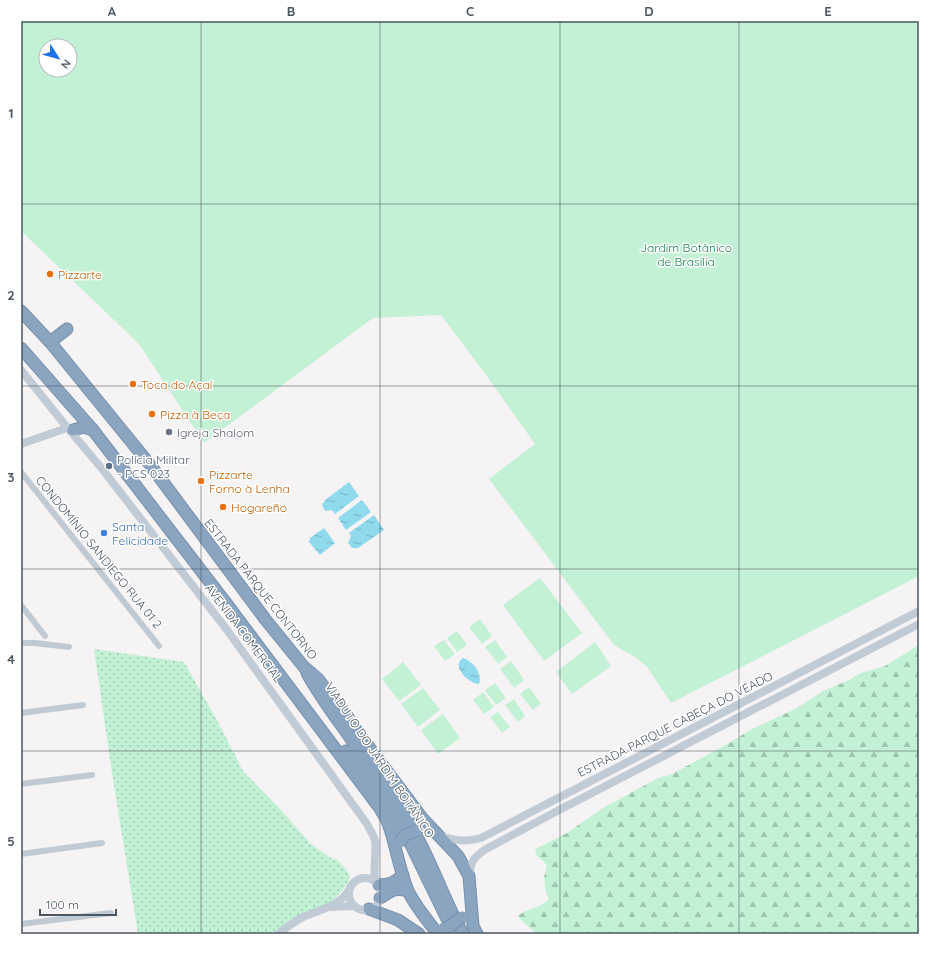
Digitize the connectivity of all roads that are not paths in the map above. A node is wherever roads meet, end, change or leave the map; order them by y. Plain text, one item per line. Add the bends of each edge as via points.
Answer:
1 (21, 311) edge
2 (67, 329) dead end
3 (50, 342) junction
4 (21, 348) edge
5 (21, 370) edge
6 (80, 415) junction
7 (67, 430) junction
8 (93, 430) junction
9 (21, 444) edge
10 (21, 472) edge
11 (21, 605) edge
12 (919, 611) edge
13 (919, 624) edge
14 (46, 636) dead end
15 (21, 643) edge
16 (159, 646) dead end
17 (69, 647) dead end
18 (304, 667) junction
19 (297, 698) junction
20 (83, 705) dead end
21 (722, 712) junction
22 (21, 714) edge
23 (712, 718) junction
24 (728, 723) junction
25 (717, 728) junction
26 (92, 775) dead end
27 (21, 784) edge
28 (438, 835) junction
29 (102, 843) dead end
30 (21, 854) edge
31 (397, 857) junction
32 (375, 858) junction
33 (403, 875) junction
34 (468, 876) junction
35 (361, 878) junction
36 (378, 883) junction
37 (349, 890) junction
38 (408, 891) junction
39 (380, 898) junction
40 (470, 904) junction
41 (354, 906) junction
42 (329, 907) junction
43 (369, 909) junction
44 (111, 913) dead end
45 (21, 924) edge
46 (460, 928) edge
47 (438, 929) edge
48 (278, 934) edge
49 (419, 934) edge
50 (477, 934) edge

1 - 3 highway, ESTRADA PARQUE CONTORNO
2 - 3 highway
3 - 18 highway, ESTRADA PARQUE CONTORNO via 151,466
4 - 6 highway
5 - 7 main road, AVENIDA COMERCIAL
6 - 7 highway via 79,420
6 - 8 highway
7 - 8 highway via 84,427
7 - 9 main road
7 - 32 main road, AVENIDA COMERCIAL via 103,470 166,550 272,691 367,824 375,839
8 - 19 highway
10 - 16 street, CONDOMÍNIO SANDIEGO RUA 01 2
11 - 14 street
12 - 21 main road, ESTRADA PARQUE CABEÇA DO VEADO
13 - 24 main road, ESTRADA PARQUE CABEÇA DO VEADO
15 - 17 street
18 - 28 highway, ESTRADA PARQUE CONTORNO via 318,679 409,802
18 - 46 highway, VIADUTO DO JARDIM BOTÂNICO via 322,699 416,834 453,918
19 - 31 highway via 379,807 387,821
19 - 46 highway, VIADUTO DO JARDIM BOTÂNICO via 326,725 371,782
20 - 22 street
21 - 23 main road, ESTRADA PARQUE CABEÇA DO VEADO
21 - 24 main road
23 - 25 main road
23 - 28 main road, ESTRADA PARQUE CABEÇA DO VEADO via 481,838 458,841
24 - 25 main road, ESTRADA PARQUE CABEÇA DO VEADO
25 - 34 main road, ESTRADA PARQUE CABEÇA DO VEADO via 486,849 476,856
26 - 27 street
28 - 31 highway, bridge via 426,830 405,835 400,842
28 - 34 highway, ESTRADA PARQUE CONTORNO via 458,856
29 - 30 street
31 - 33 highway
32 - 35 main road
32 - 36 main road, AVENIDA COMERCIAL via 374,871
33 - 36 highway via 387,885
33 - 38 highway
34 - 40 highway, ESTRADA PARQUE CONTORNO
35 - 36 main road via 369,878
35 - 37 main road via 351,884
36 - 39 main road
37 - 41 main road via 349,899
37 - 42 main road
38 - 39 highway via 399,888
38 - 47 highway via 421,913
39 - 43 main road via 377,904
40 - 46 highway
40 - 50 highway, ESTRADA PARQUE CONTORNO via 473,926
41 - 42 main road
41 - 43 main road
42 - 48 main road via 300,919
43 - 49 highway via 398,920
44 - 45 street
46 - 47 highway, bridge

